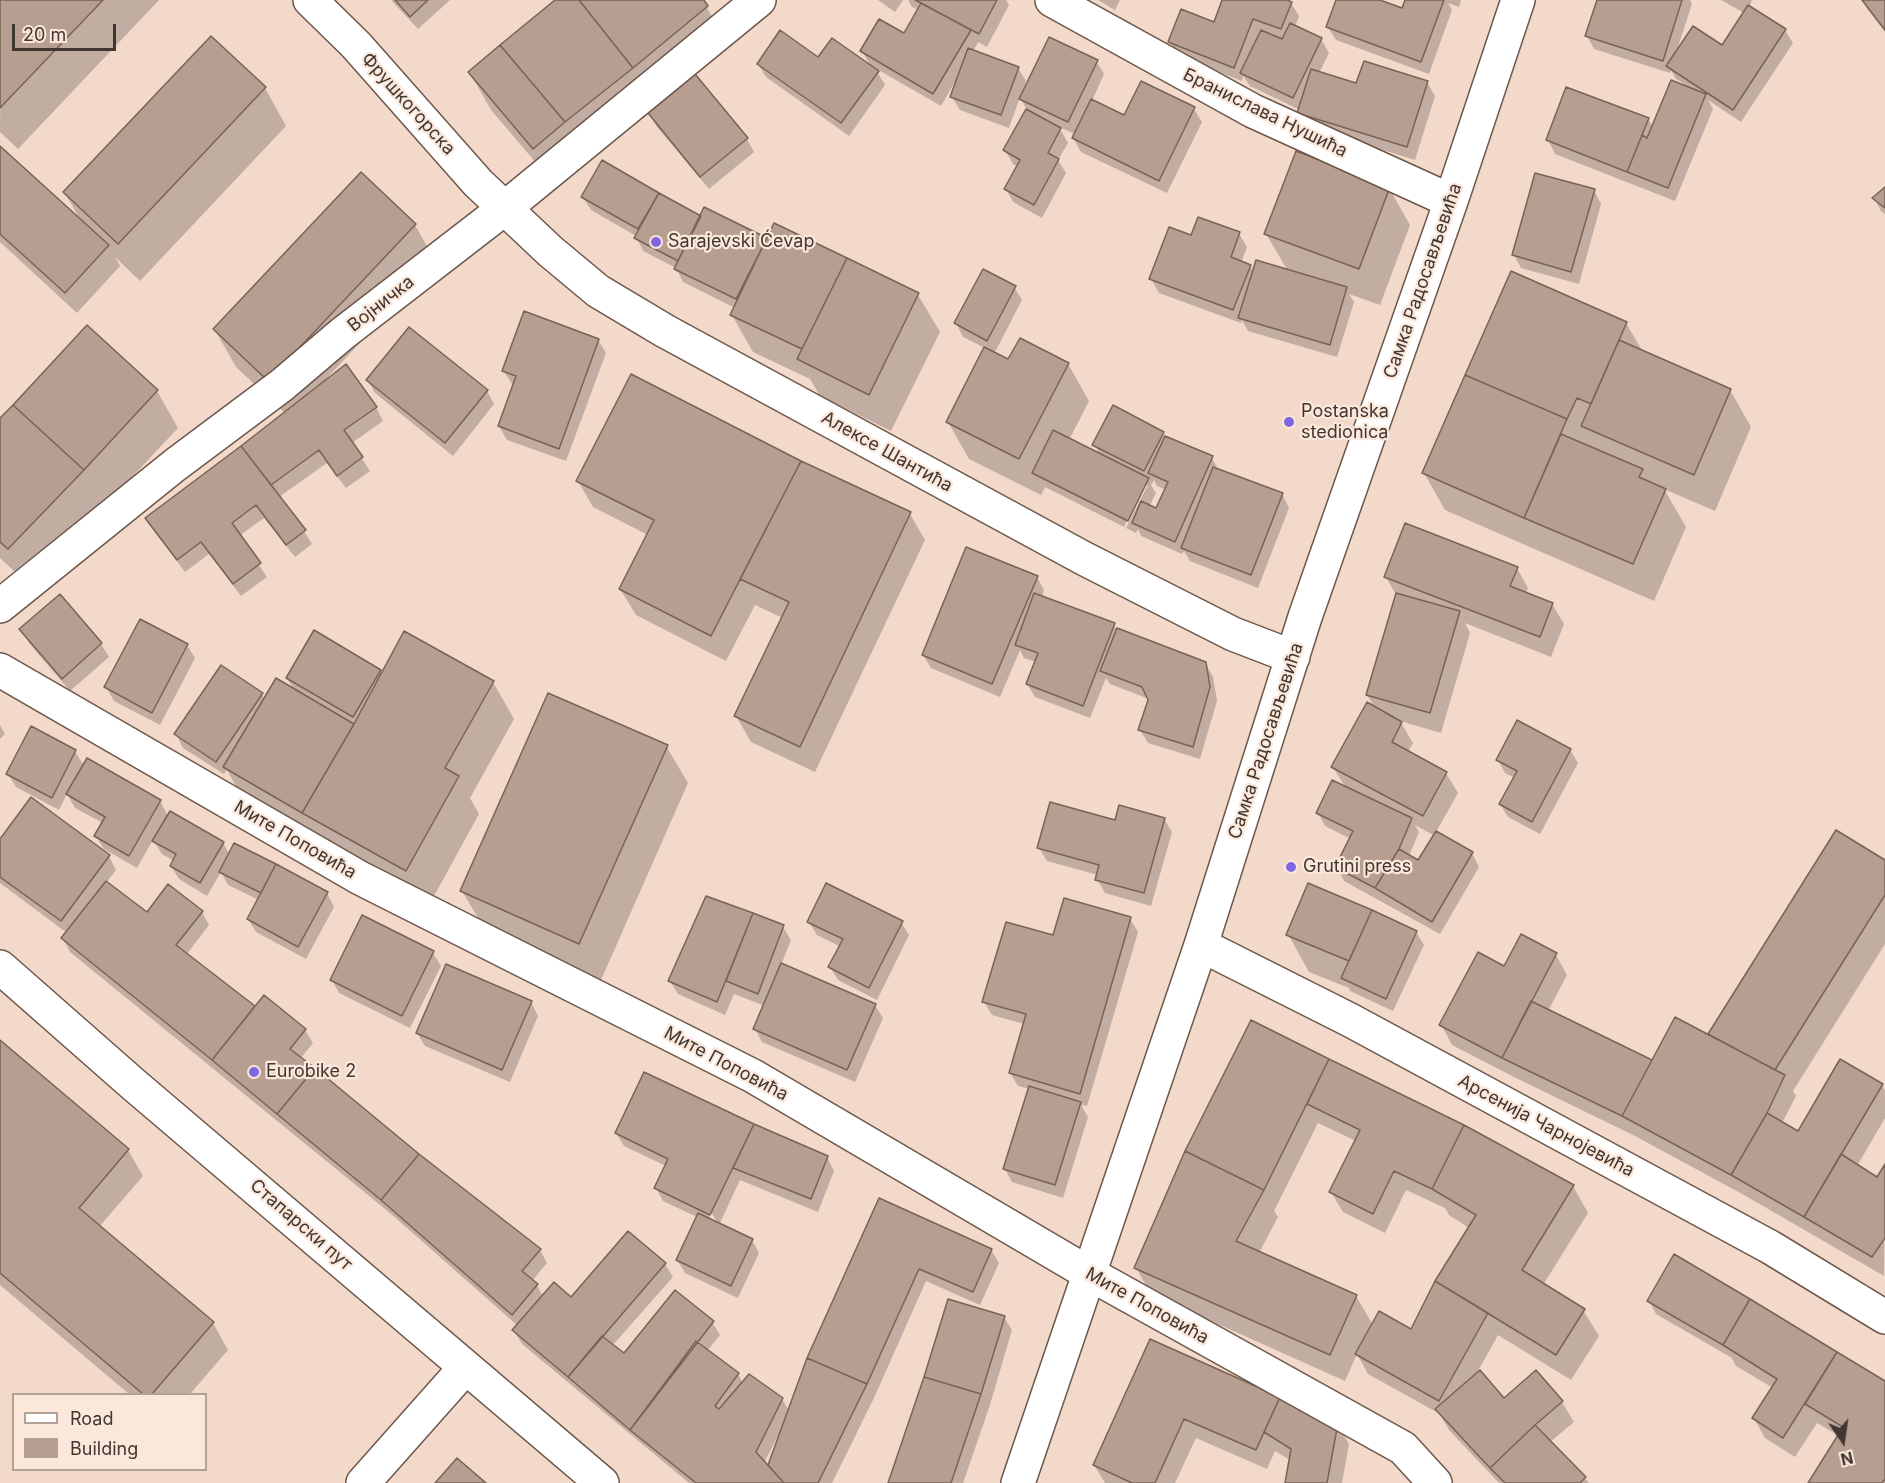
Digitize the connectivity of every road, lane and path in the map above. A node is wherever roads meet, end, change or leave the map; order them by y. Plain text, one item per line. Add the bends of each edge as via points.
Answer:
1 (310, 0) edge
2 (759, 0) edge
3 (1052, 0) edge
4 (1518, 0) edge
5 (1451, 201) junction
6 (505, 208) junction
7 (0, 606) edge
8 (1293, 657) junction
9 (0, 670) edge
10 (1201, 945) junction
11 (0, 967) edge
12 (1089, 1274) junction
13 (1885, 1317) edge
14 (465, 1368) junction
15 (363, 1483) edge
16 (602, 1483) edge
17 (1018, 1483) edge
18 (1435, 1483) edge

1 - 6 street, Фрушкогорска
2 - 6 street, Војничка
3 - 5 street, Бранислава Нушића via 1253,111
4 - 5 street, Самка Радосављевића
5 - 8 street, Самка Радосављевића
6 - 7 street, Војничка
6 - 8 street, Алексе Шантића via 598,291 665,331 1085,559 1233,634
8 - 10 street, Самка Радосављевића
9 - 12 street, Мите Поповића via 360,878 753,1076
10 - 12 street, Самка Радосављевића
10 - 13 street, Арсенија Чарнојевића via 1350,1020 1770,1247
11 - 14 street, Стапарски пут
12 - 17 street, Самка Радосављевића
12 - 18 street, Мите Поповића via 1403,1448
14 - 15 street
14 - 16 street, Стапарски пут

